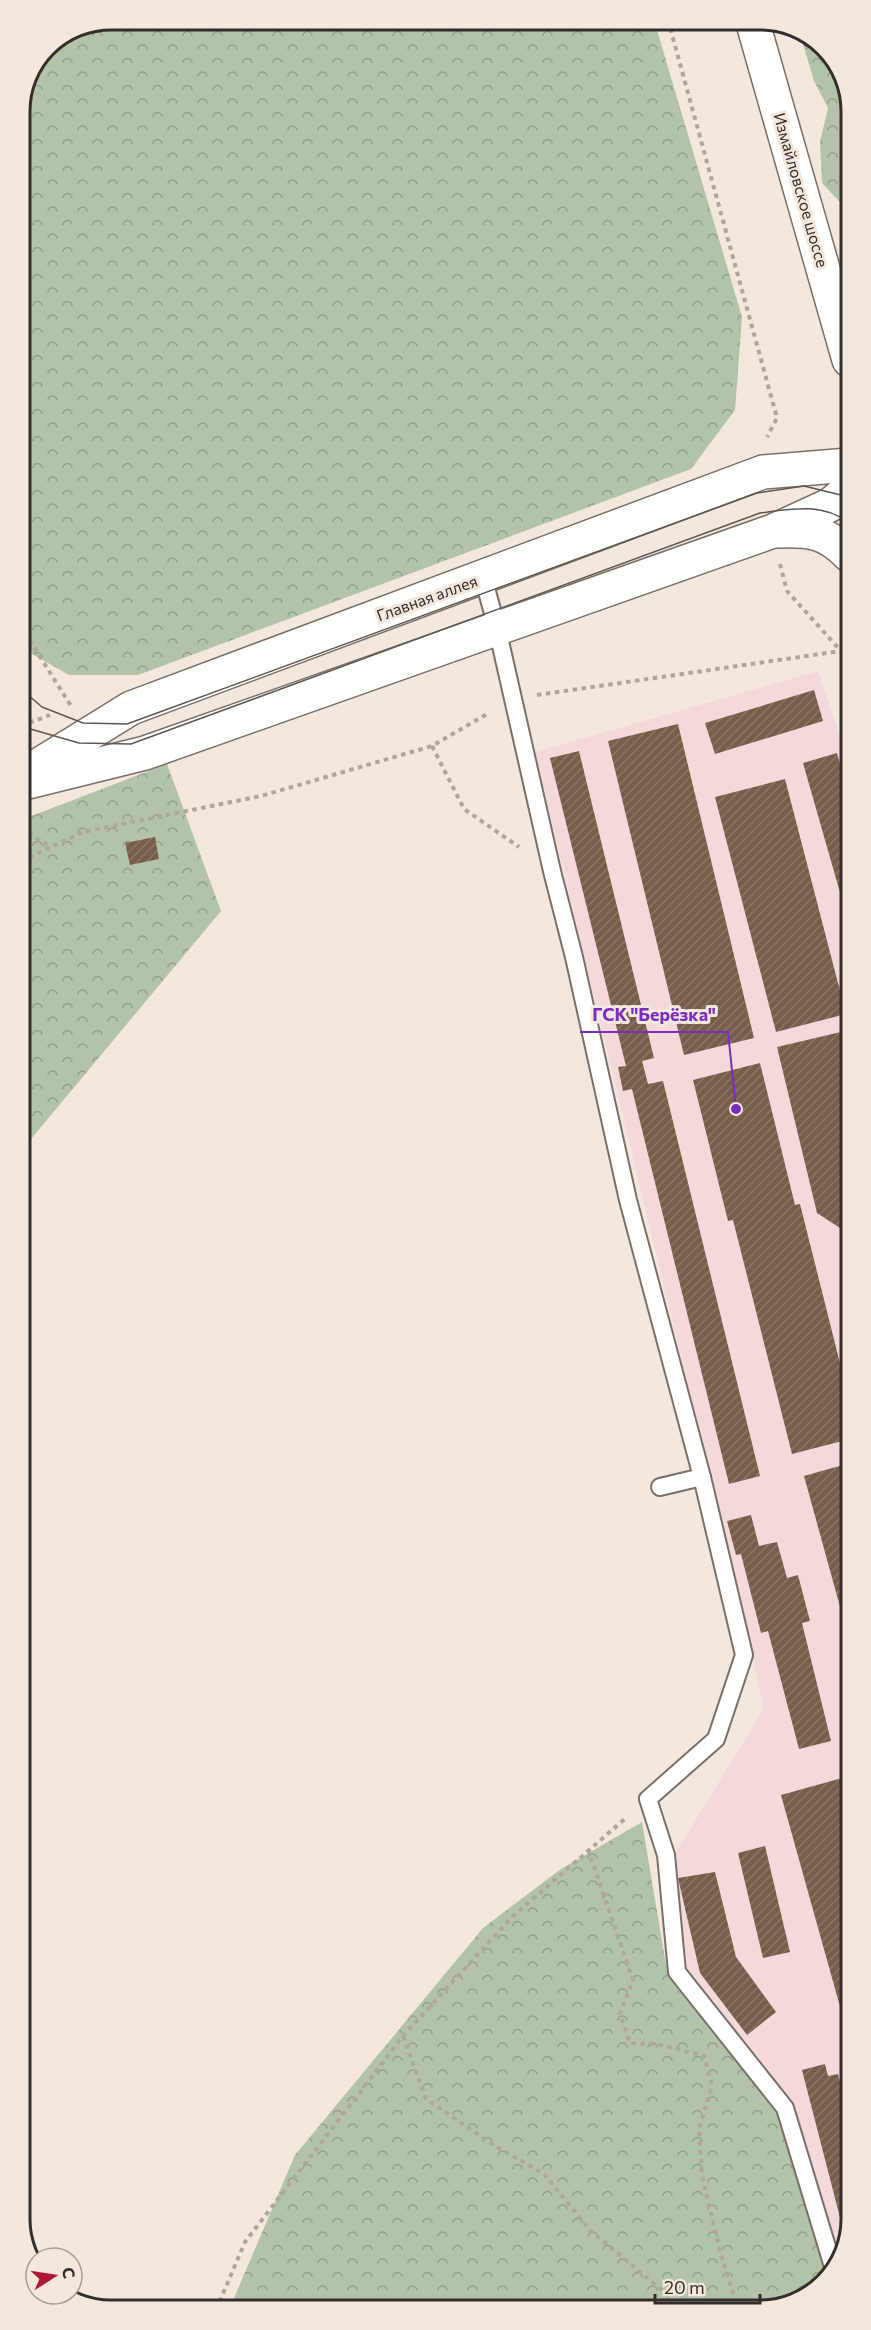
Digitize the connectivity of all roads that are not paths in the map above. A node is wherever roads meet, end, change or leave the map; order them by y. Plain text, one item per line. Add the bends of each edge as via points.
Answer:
1 (755, 30) edge
2 (841, 318) edge
3 (841, 466) edge
4 (841, 496) edge
5 (776, 546) junction
6 (841, 549) edge
7 (483, 577) junction
8 (497, 628) junction
9 (30, 770) edge
10 (30, 782) edge
11 (702, 1477) junction
12 (660, 1487) dead end
13 (831, 2259) edge

1 - 2 main road, Измайловское шоссе
3 - 7 main road, Главная аллея via 763,472
4 - 5 main road
5 - 6 main road via 807,530
5 - 8 main road
7 - 8 lane
7 - 9 main road, Главная аллея via 131,708
8 - 10 main road via 145,753
8 - 11 lane via 628,1200
11 - 12 lane
11 - 13 lane via 744,1655 716,1738 648,1799 666,1855 677,1972 785,2108

